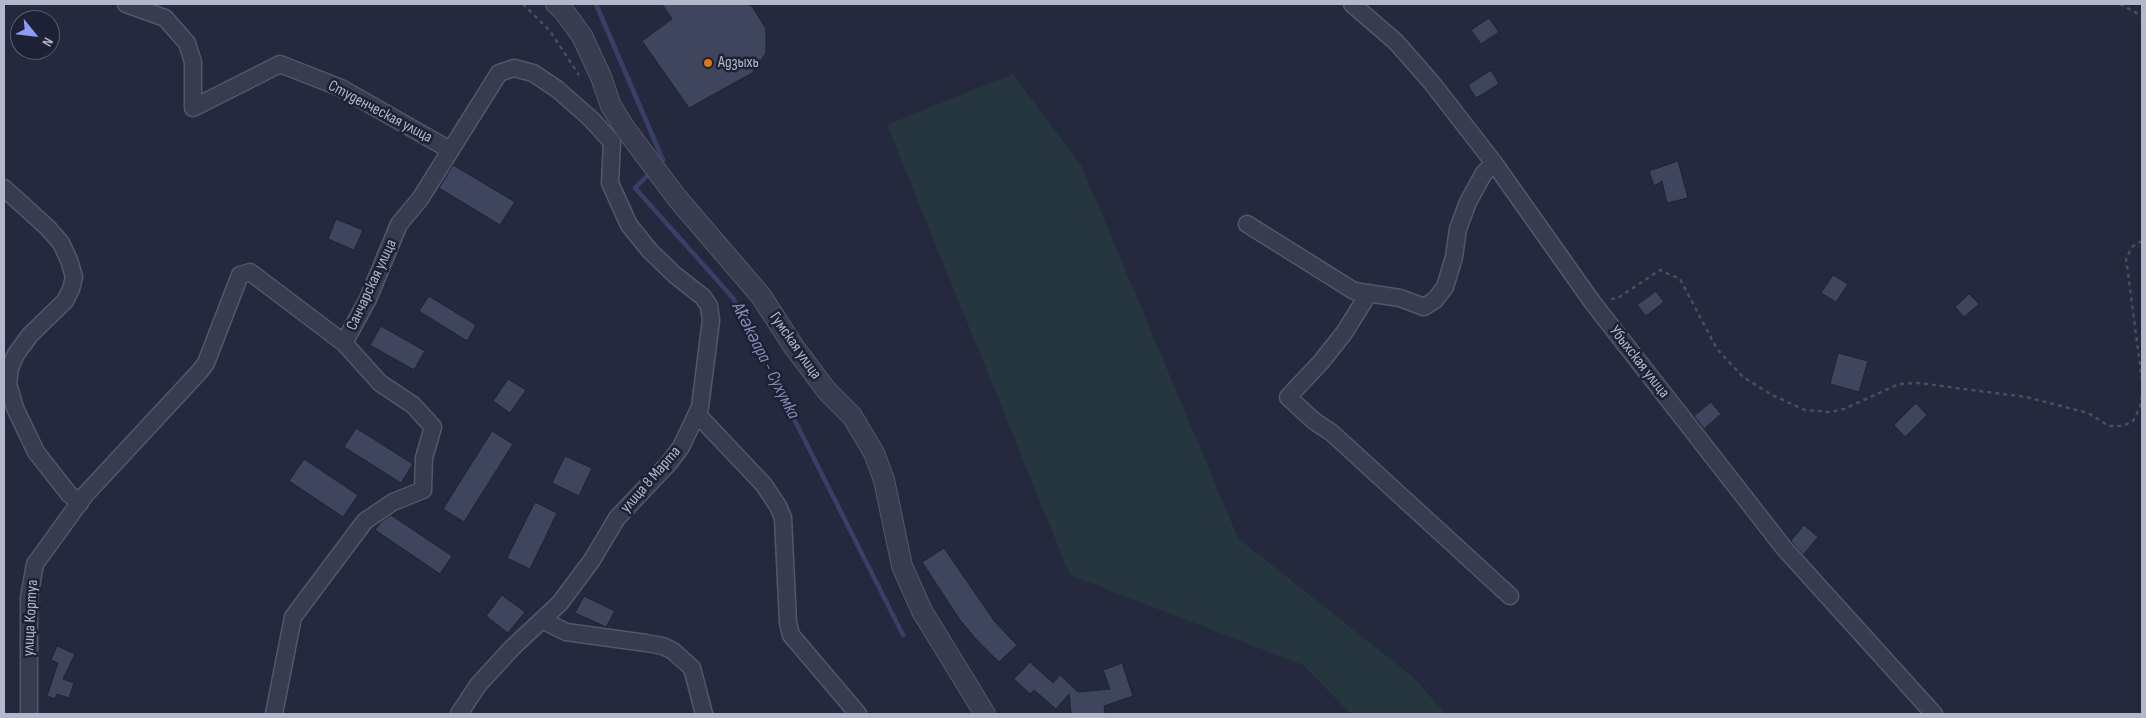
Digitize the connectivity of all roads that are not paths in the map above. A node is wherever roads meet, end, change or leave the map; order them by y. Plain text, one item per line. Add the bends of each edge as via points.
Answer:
1 (126, 4) edge
2 (556, 4) edge
3 (1352, 4) edge
4 (591, 119) joint
5 (450, 150) junction
6 (1494, 163) junction
7 (4, 188) edge
8 (1247, 224) dead end
9 (1369, 293) junction
10 (344, 343) junction
11 (698, 414) junction
12 (80, 503) junction
13 (1510, 596) dead end
14 (542, 620) junction
15 (29, 714) edge
16 (274, 714) edge
17 (459, 714) edge
18 (704, 714) edge
19 (858, 714) edge
20 (984, 714) edge
21 (1934, 714) edge

1 - 5 street, Студенческая улица via 165,18 187,43 193,62 193,108 280,64 341,88
2 - 20 street, Гумская улица via 582,36 611,106 624,128 677,198 761,296 828,391 852,416 874,453 884,480 902,566 922,611
3 - 6 street, Убыхская улица via 1396,42
4 - 5 street, Санчарская улица via 533,73 514,68 500,73
4 - 11 street, улица 8 Марта via 612,142 610,183 629,225 650,251 703,296 709,306 710,329
5 - 10 street, Санчарская улица via 420,199 399,224 368,299
6 - 9 street via 1484,173 1468,202 1458,229 1445,286 1435,300 1424,307 1400,298
6 - 21 street, Убыхская улица via 1593,303 1784,548
7 - 12 street via 60,243 74,276 72,289 65,301 30,335 16,354 8,384 15,408 36,452
8 - 9 street via 1354,291
9 - 13 street via 1327,355 1288,397 1332,433
10 - 12 street, улица Кортуа via 250,272 240,275 206,363
10 - 16 street, Санчарская улица via 380,383 413,405 433,427 424,458 423,490 393,502 365,521 293,617
11 - 14 street, улица 8 Марта via 669,463 617,518 577,582
11 - 19 street via 764,485 778,506 783,518 791,635
12 - 15 street, улица Кортуа via 36,564 31,579
14 - 17 street, улица 8 Марта via 478,685
14 - 18 street via 566,632 673,650 692,668

